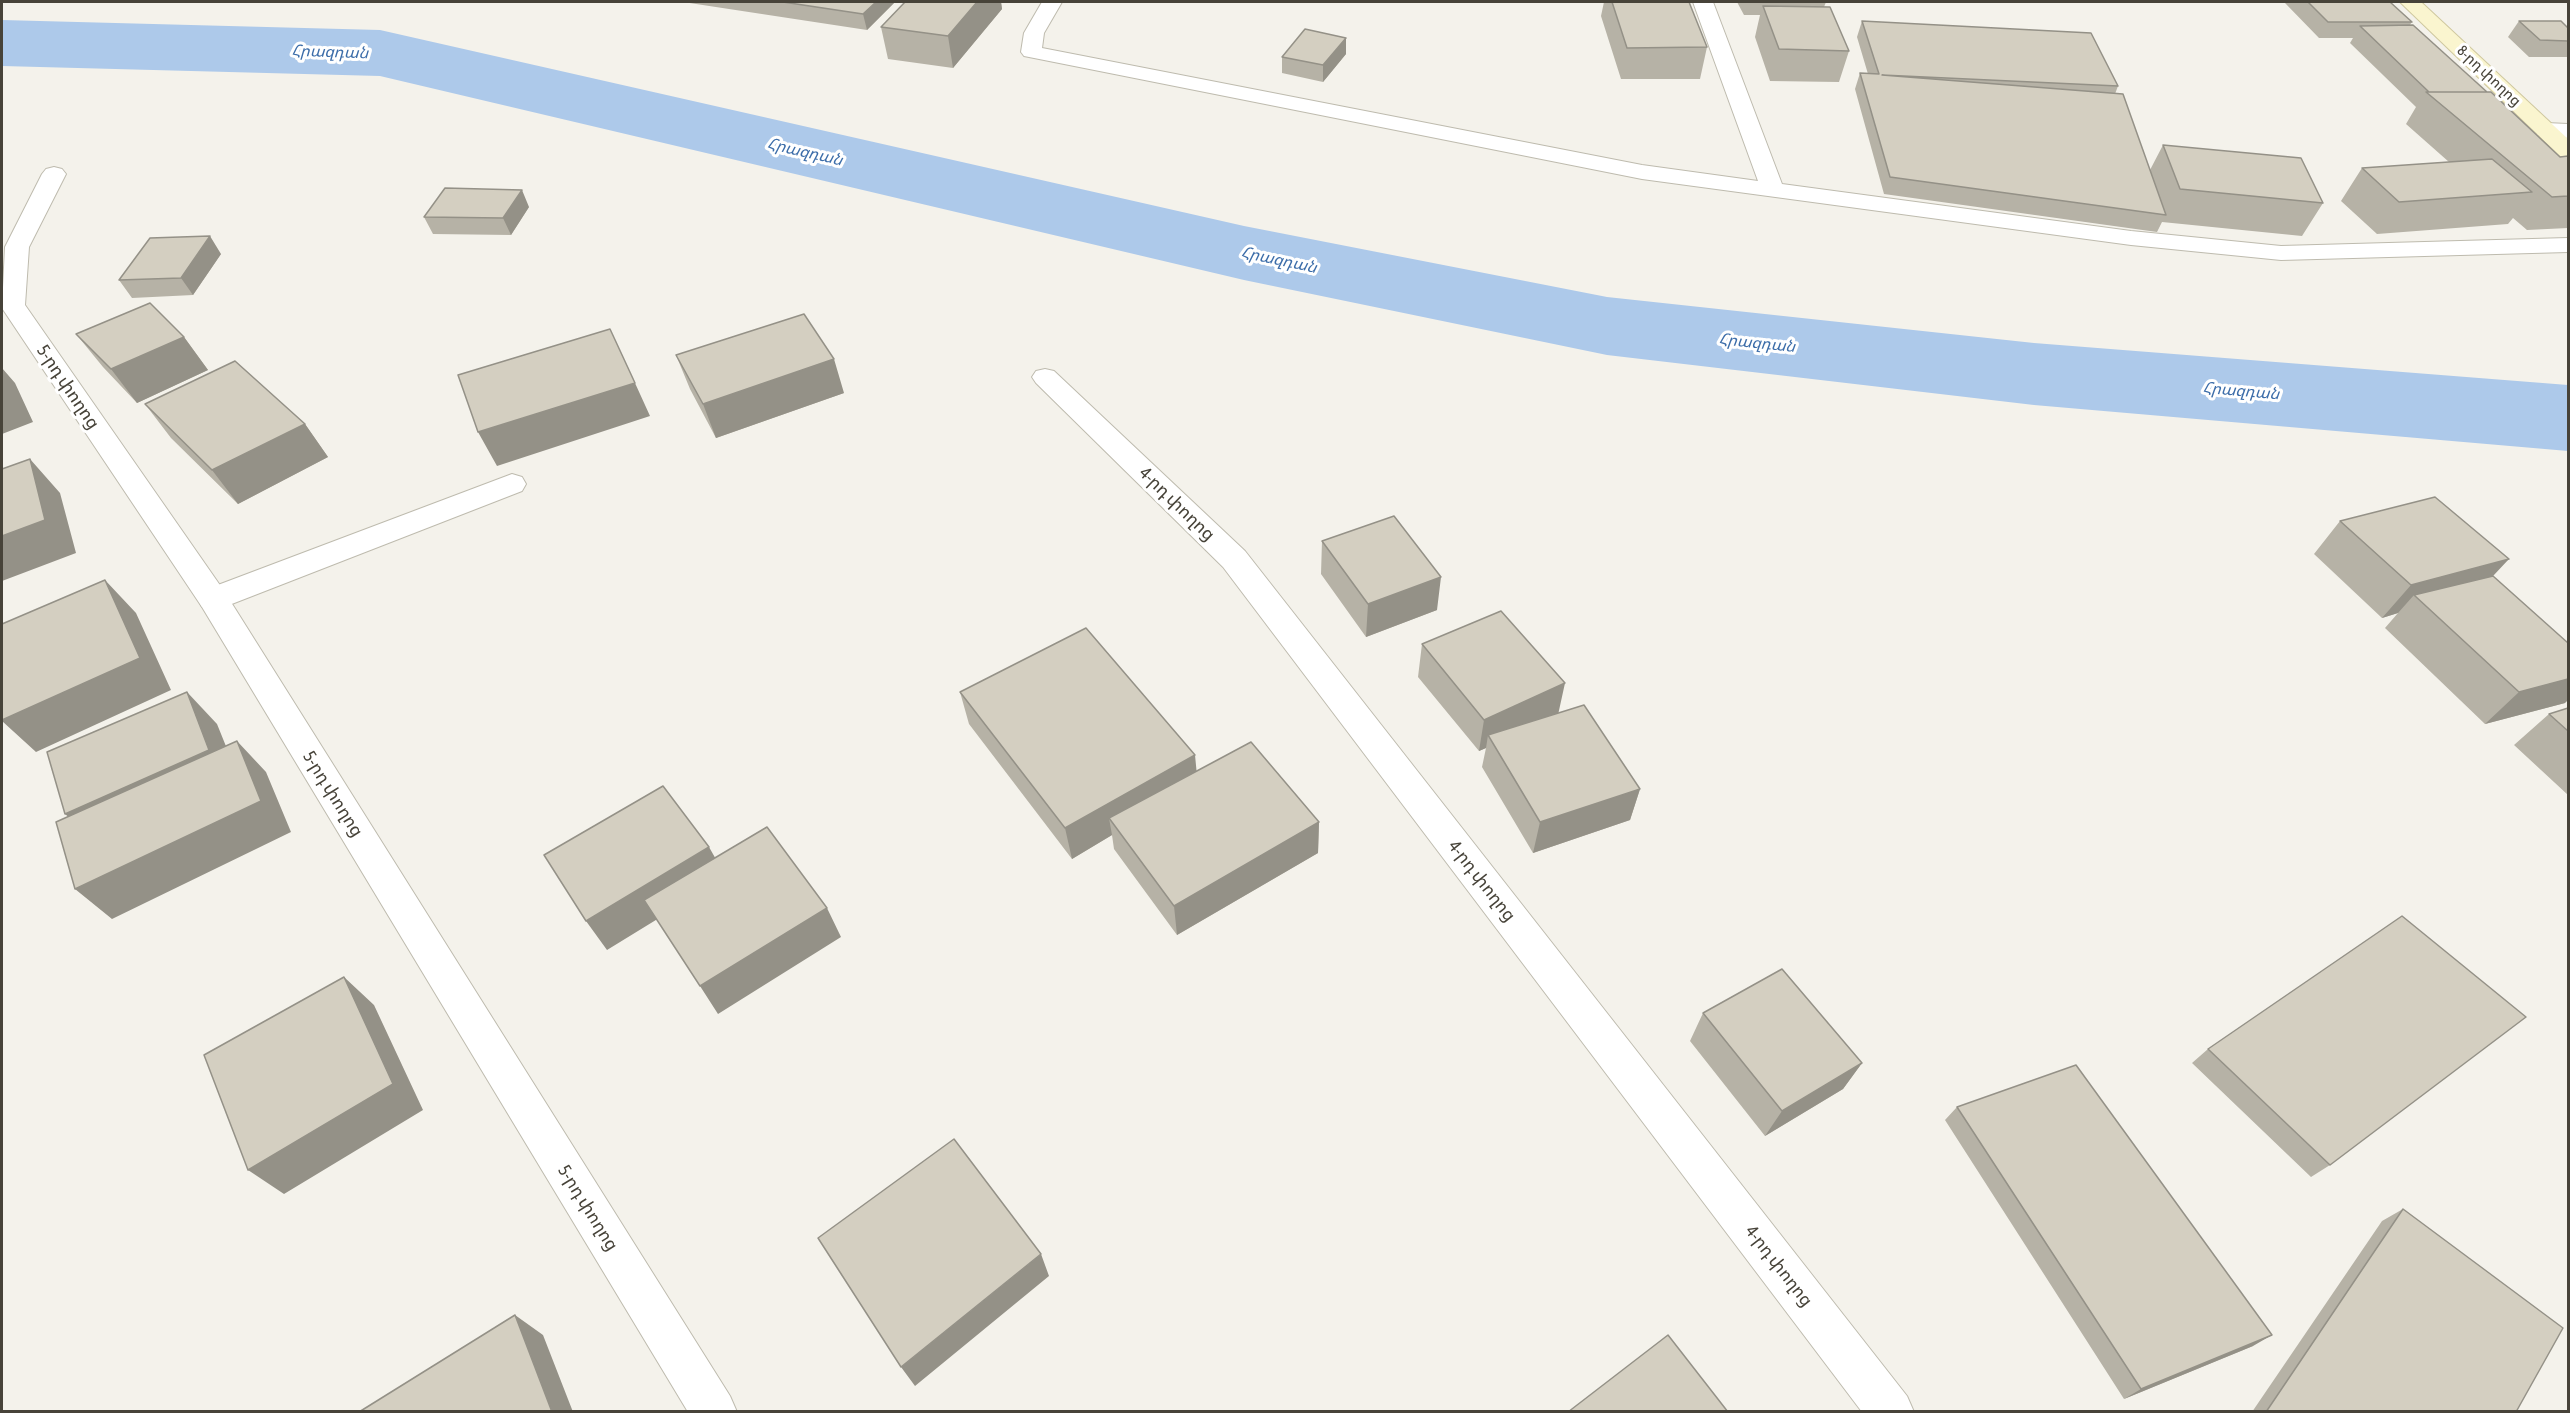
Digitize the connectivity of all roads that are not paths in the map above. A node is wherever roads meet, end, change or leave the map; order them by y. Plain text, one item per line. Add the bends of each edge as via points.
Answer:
1 (1052, 2) edge
2 (1703, 2) edge
3 (2410, 2) edge
4 (2557, 130) edge
5 (2568, 151) edge
6 (54, 174) dead end
7 (1773, 190) junction
8 (2568, 245) edge
9 (1045, 377) dead end
10 (512, 484) dead end
11 (213, 599) junction
12 (714, 1412) edge
13 (1890, 1412) edge

1 - 7 street via 1034,33 1031,52 1642,172
2 - 7 street
3 - 4 main road, 8-րդ փողոց
4 - 5 main road, 8-րդ փողոց
6 - 11 street, 5-րդ փողոց via 16,247 12,305
7 - 8 street via 2131,238 2281,253
9 - 13 street, 4-րդ փողոց via 1234,559
10 - 11 street
11 - 12 street, 5-րդ փողոց

